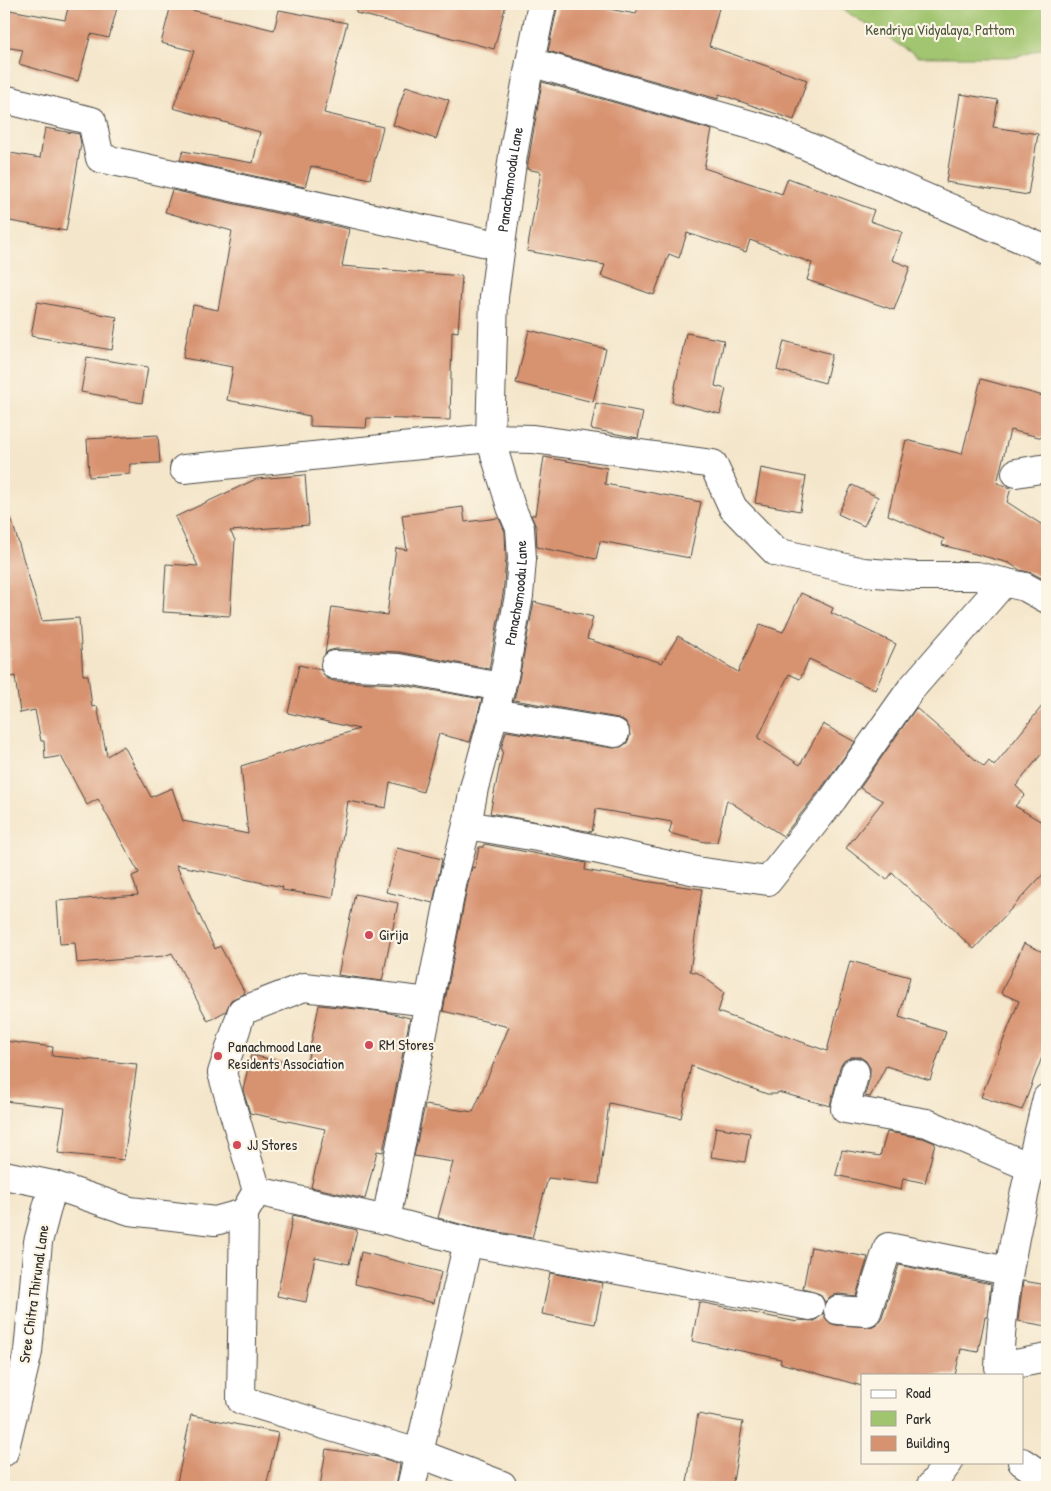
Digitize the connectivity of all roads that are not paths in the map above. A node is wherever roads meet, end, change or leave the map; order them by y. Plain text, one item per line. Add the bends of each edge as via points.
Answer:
1 (542, 4) edge
2 (530, 62) junction
3 (4, 99) edge
4 (501, 246) junction
5 (1047, 250) edge
6 (490, 438) junction
7 (1047, 468) edge
8 (184, 469) dead end
9 (1016, 473) dead end
10 (1004, 582) junction
11 (1047, 599) edge
12 (335, 665) dead end
13 (501, 687) junction
14 (494, 713) junction
15 (616, 733) dead end
16 (467, 825) junction
17 (429, 1002) junction
18 (855, 1072) dead end
19 (1047, 1098) edge
20 (1030, 1167) junction
21 (4, 1176) edge
22 (53, 1185) junction
23 (250, 1202) junction
24 (386, 1220) junction
25 (468, 1242) junction
26 (1008, 1271) junction
27 (810, 1306) dead end
28 (838, 1310) dead end
29 (1047, 1358) edge
30 (998, 1371) edge
31 (4, 1452) edge
32 (418, 1453) junction
33 (1024, 1463) edge
34 (947, 1464) edge
35 (1047, 1479) edge
36 (502, 1485) dead end
37 (411, 1487) edge
38 (930, 1487) edge

1 - 2 street, Panachamoodu Lane
2 - 4 street, Panachamoodu Lane
2 - 5 street via 772,131
3 - 4 street via 92,121 100,158
4 - 6 street, Panachamoodu Lane via 494,297
6 - 8 street
6 - 10 street via 533,439 713,464 733,508 776,552 863,572 977,576
6 - 13 street, Panachamoodu Lane via 520,528 522,559 519,596
7 - 9 street
10 - 11 street via 1025,587
10 - 16 street via 911,689 833,799 768,881
12 - 13 street via 398,668
13 - 14 street, Panachamoodu Lane
14 - 15 street
14 - 16 street, Panachamoodu Lane
16 - 17 street, Panachamoodu Lane
17 - 23 street via 304,987 242,1011 222,1073
17 - 24 street, Panachamoodu Lane
18 - 20 street via 845,1109 927,1123
19 - 20 street
20 - 26 street
21 - 22 street
22 - 23 street via 130,1211 215,1221
22 - 31 street, Sree Chitra Thirunal Lane via 38,1242 28,1352
23 - 24 street
23 - 32 street via 241,1400
24 - 25 street
25 - 27 street
25 - 32 street
26 - 28 street via 888,1247 867,1312
26 - 30 street
29 - 30 street
32 - 36 street
32 - 37 street
33 - 35 street
34 - 38 street

